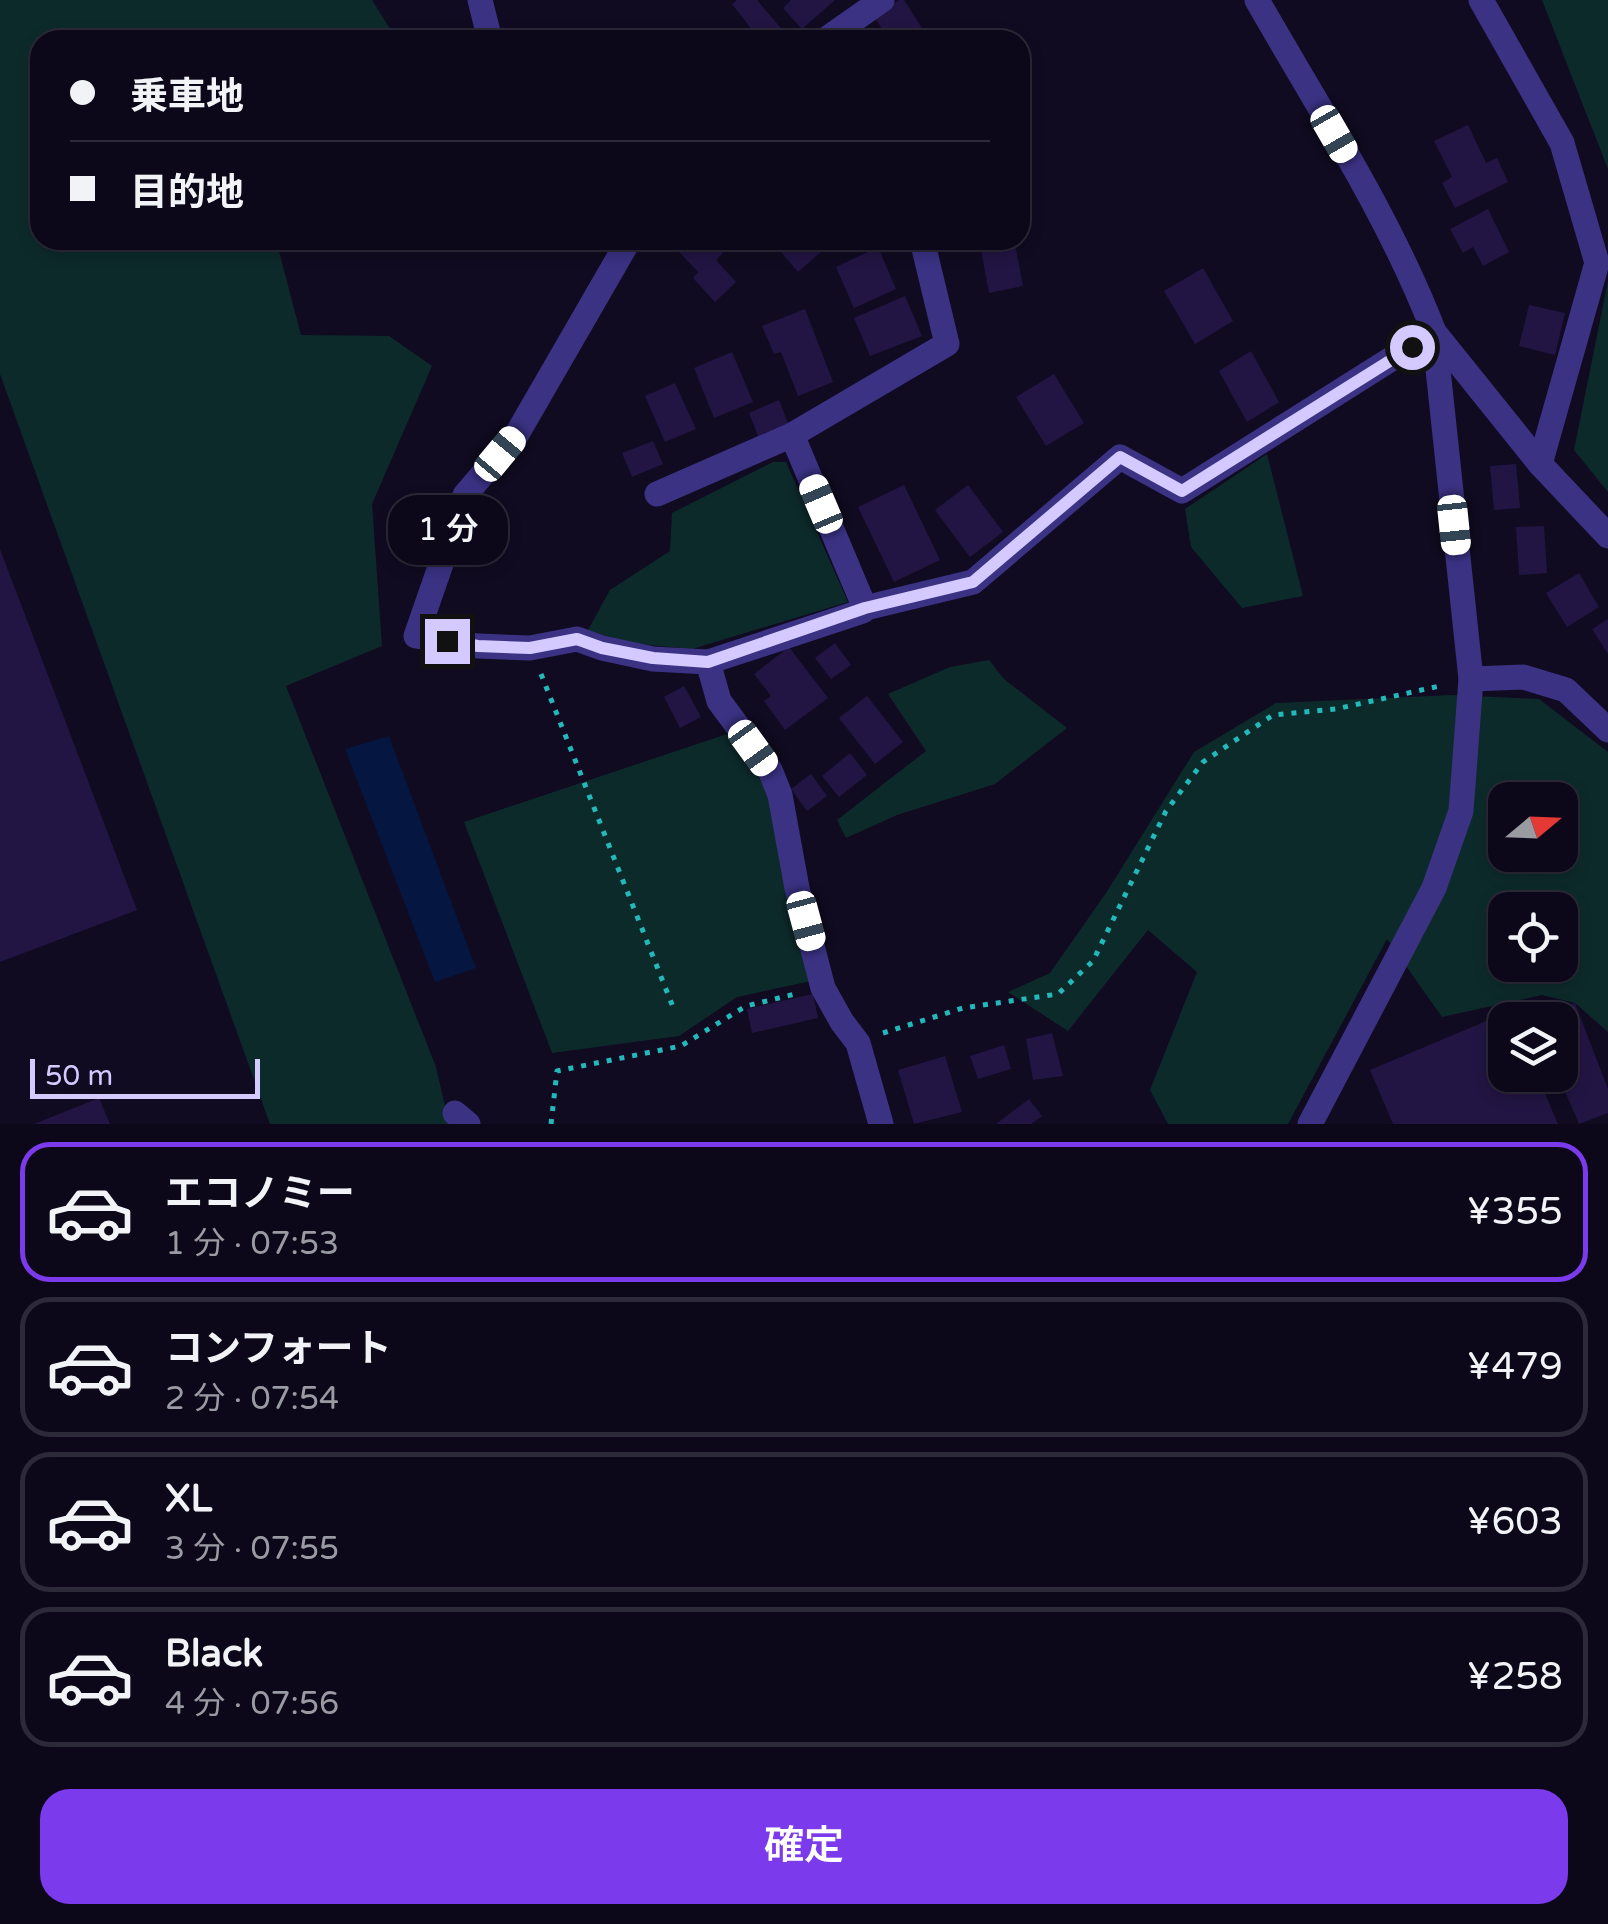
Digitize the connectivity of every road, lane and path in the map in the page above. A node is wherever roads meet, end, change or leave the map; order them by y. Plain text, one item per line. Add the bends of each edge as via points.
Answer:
1 (480, 0) edge
2 (882, 0) edge
3 (1258, 0) edge
4 (1481, 0) edge
5 (488, 30) edge
6 (839, 30) edge
7 (623, 250) edge
8 (924, 250) edge
9 (1434, 332) junction
10 (792, 434) junction
11 (1540, 464) junction
12 (657, 494) dead end
13 (1608, 536) edge
14 (865, 608) junction
15 (530, 648) junction
16 (708, 662) junction
17 (1471, 679) junction
18 (1608, 730) edge
19 (824, 988) junction
20 (673, 1007) dead end
21 (858, 1043) junction
22 (551, 1124) edge
23 (881, 1124) edge
24 (1310, 1124) edge

1 - 5 street
2 - 6 street
3 - 9 street via 1392,235
4 - 11 street via 1562,143 1597,263
7 - 15 street via 517,434 465,496 416,636
8 - 10 street via 947,344
9 - 11 street
9 - 14 street via 1182,491 1120,457 973,582
9 - 17 street
10 - 12 street
10 - 14 street
11 - 13 street
14 - 16 street
15 - 16 street via 577,639 653,658
15 - 20 path
16 - 19 street via 719,701 770,770 780,795
17 - 18 street via 1523,676 1566,690
17 - 21 path via 1336,709 1273,715 1203,762 1166,810 1093,961 1058,994 963,1008
17 - 24 street via 1461,811 1445,858
19 - 21 street
19 - 22 path via 746,1006 681,1046 556,1072
21 - 23 street

